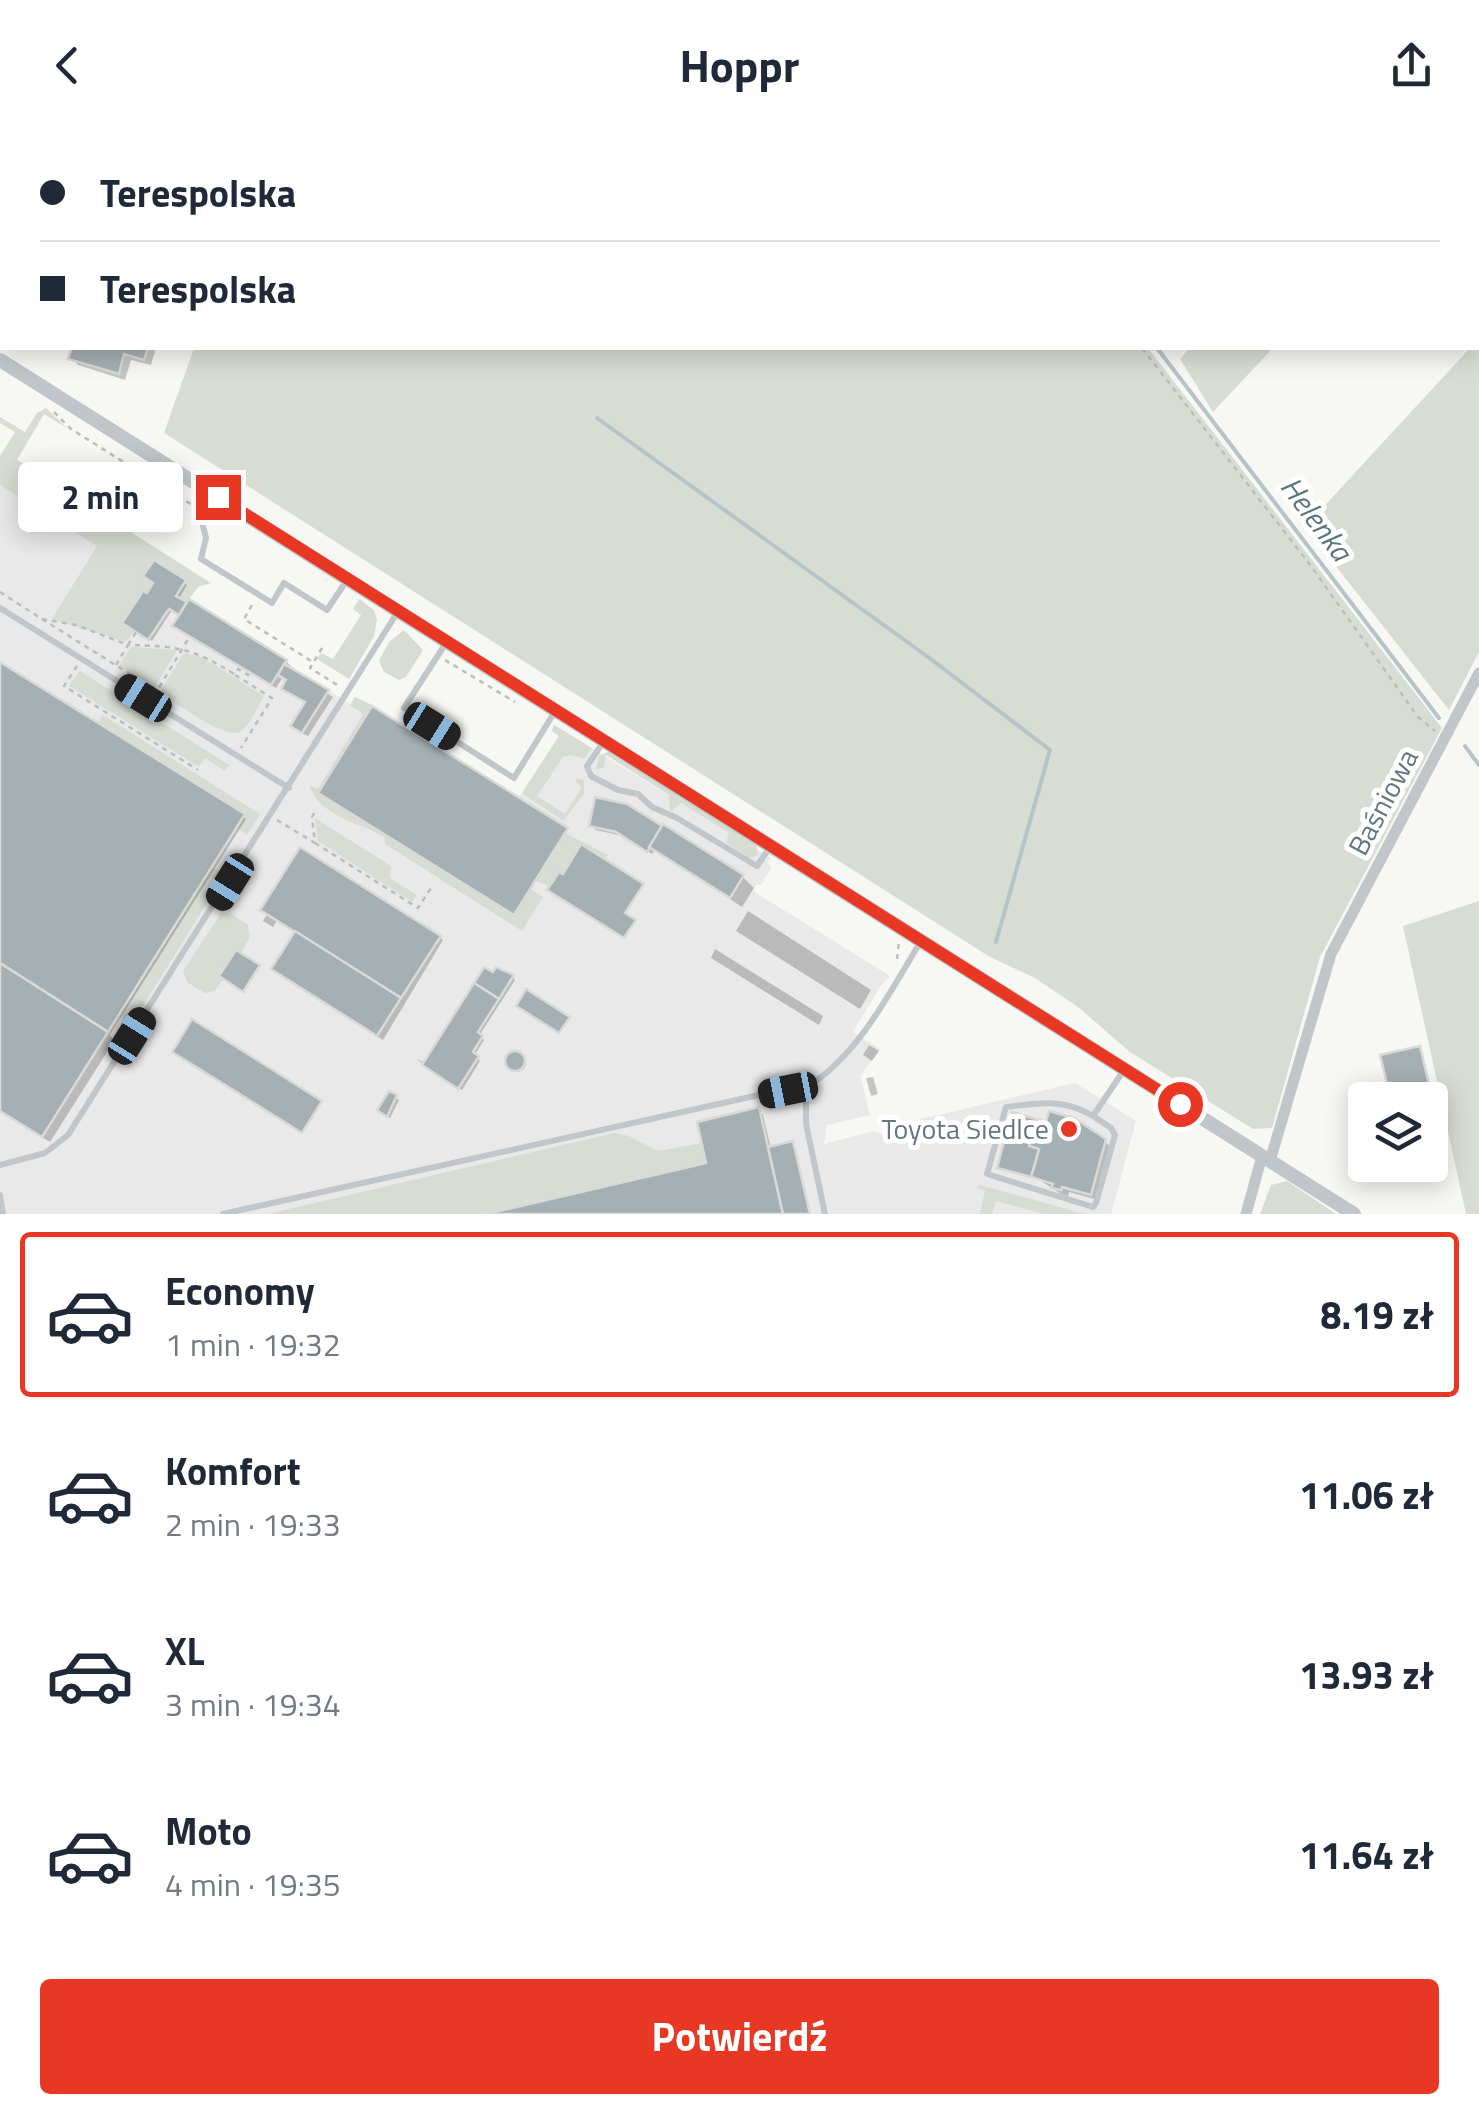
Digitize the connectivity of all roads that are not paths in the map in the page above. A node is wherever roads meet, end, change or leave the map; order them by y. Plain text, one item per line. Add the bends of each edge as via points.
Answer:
1 (0, 360) edge
2 (218, 497) junction
3 (347, 580) junction
4 (0, 608) edge
5 (398, 612) junction
6 (447, 642) junction
7 (1479, 673) edge
8 (556, 710) junction
9 (605, 740) junction
10 (289, 788) junction
11 (772, 844) junction
12 (922, 940) junction
13 (1124, 1068) junction
14 (806, 1085) junction
15 (1092, 1116) junction
16 (1266, 1158) junction
17 (0, 1165) edge
18 (0, 1195) edge
19 (3, 1214) edge
20 (223, 1214) edge
21 (826, 1214) edge
22 (1246, 1214) edge
23 (1354, 1214) edge

1 - 2 street
2 - 3 street
2 - 3 lane via 202,522 201,558 272,603 284,583 328,610
3 - 5 street
4 - 10 lane
5 - 6 street
5 - 10 lane
6 - 8 street
6 - 8 lane via 404,708 514,778
7 - 16 street, Baśniowa via 1332,954
8 - 9 street
9 - 11 street
9 - 11 lane via 587,766 591,776 638,794 758,866
10 - 17 lane via 68,1135 45,1153
11 - 12 street
12 - 13 street
12 - 14 lane via 860,1037 833,1070
13 - 15 lane
13 - 16 street
14 - 20 lane
14 - 21 lane via 806,1124
15 - 15 lane via 1061,1102 1006,1108 987,1174 1093,1207 1115,1135
16 - 22 street, Baśniowa
16 - 23 street
18 - 19 lane

